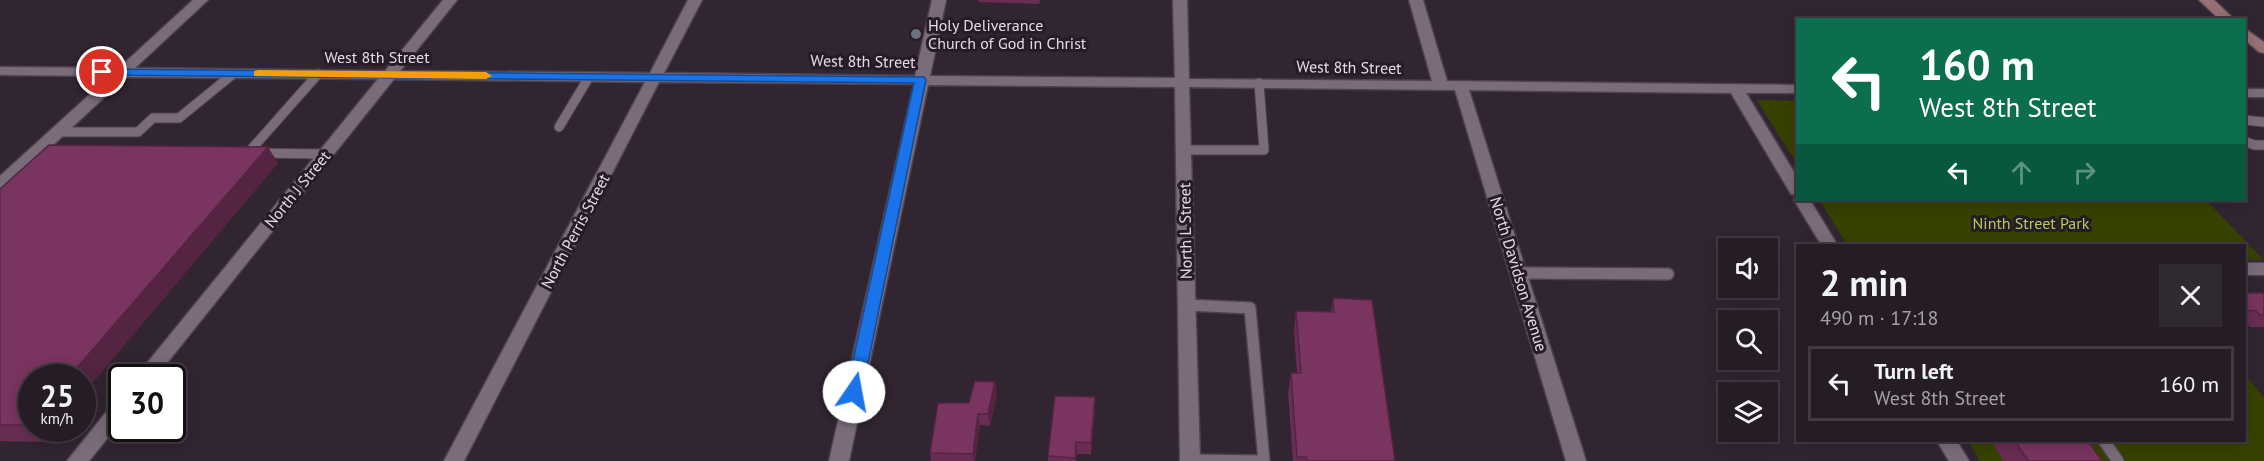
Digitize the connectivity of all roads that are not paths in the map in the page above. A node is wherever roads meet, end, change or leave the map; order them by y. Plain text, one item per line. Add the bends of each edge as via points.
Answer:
1 (201, 0) edge
2 (450, 0) edge
3 (695, 0) edge
4 (939, 0) edge
5 (1180, 0) edge
6 (1416, 0) edge
7 (2206, 0) edge
8 (2227, 18) edge
9 (2246, 34) edge
10 (2264, 49) edge
11 (0, 71) edge
12 (122, 72) junction
13 (233, 74) junction
14 (318, 74) junction
15 (390, 75) junction
16 (589, 77) junction
17 (655, 77) junction
18 (920, 80) junction
19 (1182, 82) junction
20 (1259, 83) junction
21 (1441, 86) junction
22 (1461, 86) junction
23 (1736, 89) junction
24 (1796, 89) edge
25 (2246, 93) edge
26 (2264, 93) edge
27 (2246, 120) edge
28 (2264, 122) edge
29 (559, 127) dead end
30 (57, 132) junction
31 (2246, 142) edge
32 (2264, 145) edge
33 (1184, 150) junction
34 (324, 154) junction
35 (0, 185) edge
36 (1796, 188) edge
37 (1804, 201) edge
38 (1829, 244) edge
39 (2246, 269) edge
40 (2264, 269) edge
41 (1519, 273) junction
42 (1668, 274) dead end
43 (1187, 305) junction
44 (155, 364) edge
45 (108, 423) edge
46 (1948, 442) edge
47 (2105, 442) edge
48 (77, 461) edge
49 (454, 461) edge
50 (839, 461) edge
51 (1190, 461) edge
52 (1263, 461) edge
53 (1576, 461) edge
54 (1959, 461) edge
55 (2118, 461) edge

1 - 12 street
2 - 15 street, North J Street
3 - 17 street, North Perris Street
4 - 18 street
5 - 19 street, North L Street
6 - 21 street
7 - 8 main road
9 - 10 main road
11 - 12 street, West 8th Street
12 - 13 street, West 8th Street
12 - 30 street
13 - 14 street, West 8th Street
13 - 30 lane via 179,118 153,118 138,132
14 - 15 street, West 8th Street
14 - 34 lane via 248,153
15 - 16 street, West 8th Street
15 - 34 street, North J Street
16 - 17 street, West 8th Street
16 - 29 lane
17 - 18 street, West 8th Street
17 - 49 street, North Perris Street
18 - 19 street, West 8th Street
18 - 50 street
19 - 20 street, West 8th Street
19 - 33 street, North L Street
20 - 21 street, West 8th Street
20 - 33 lane via 1264,150
21 - 22 street, West 8th Street
22 - 23 street, West 8th Street
22 - 41 street, North Davidson Avenue
23 - 24 street, West 8th Street
23 - 36 street
25 - 26 street
27 - 28 lane
30 - 35 street
31 - 32 lane
33 - 43 street, North L Street
34 - 44 street, North J Street
37 - 38 street
39 - 40 street
41 - 42 lane
41 - 53 street, North Davidson Avenue
43 - 51 street, North L Street
43 - 52 lane via 1250,308
45 - 48 street
46 - 54 street
47 - 55 lane
51 - 52 lane

